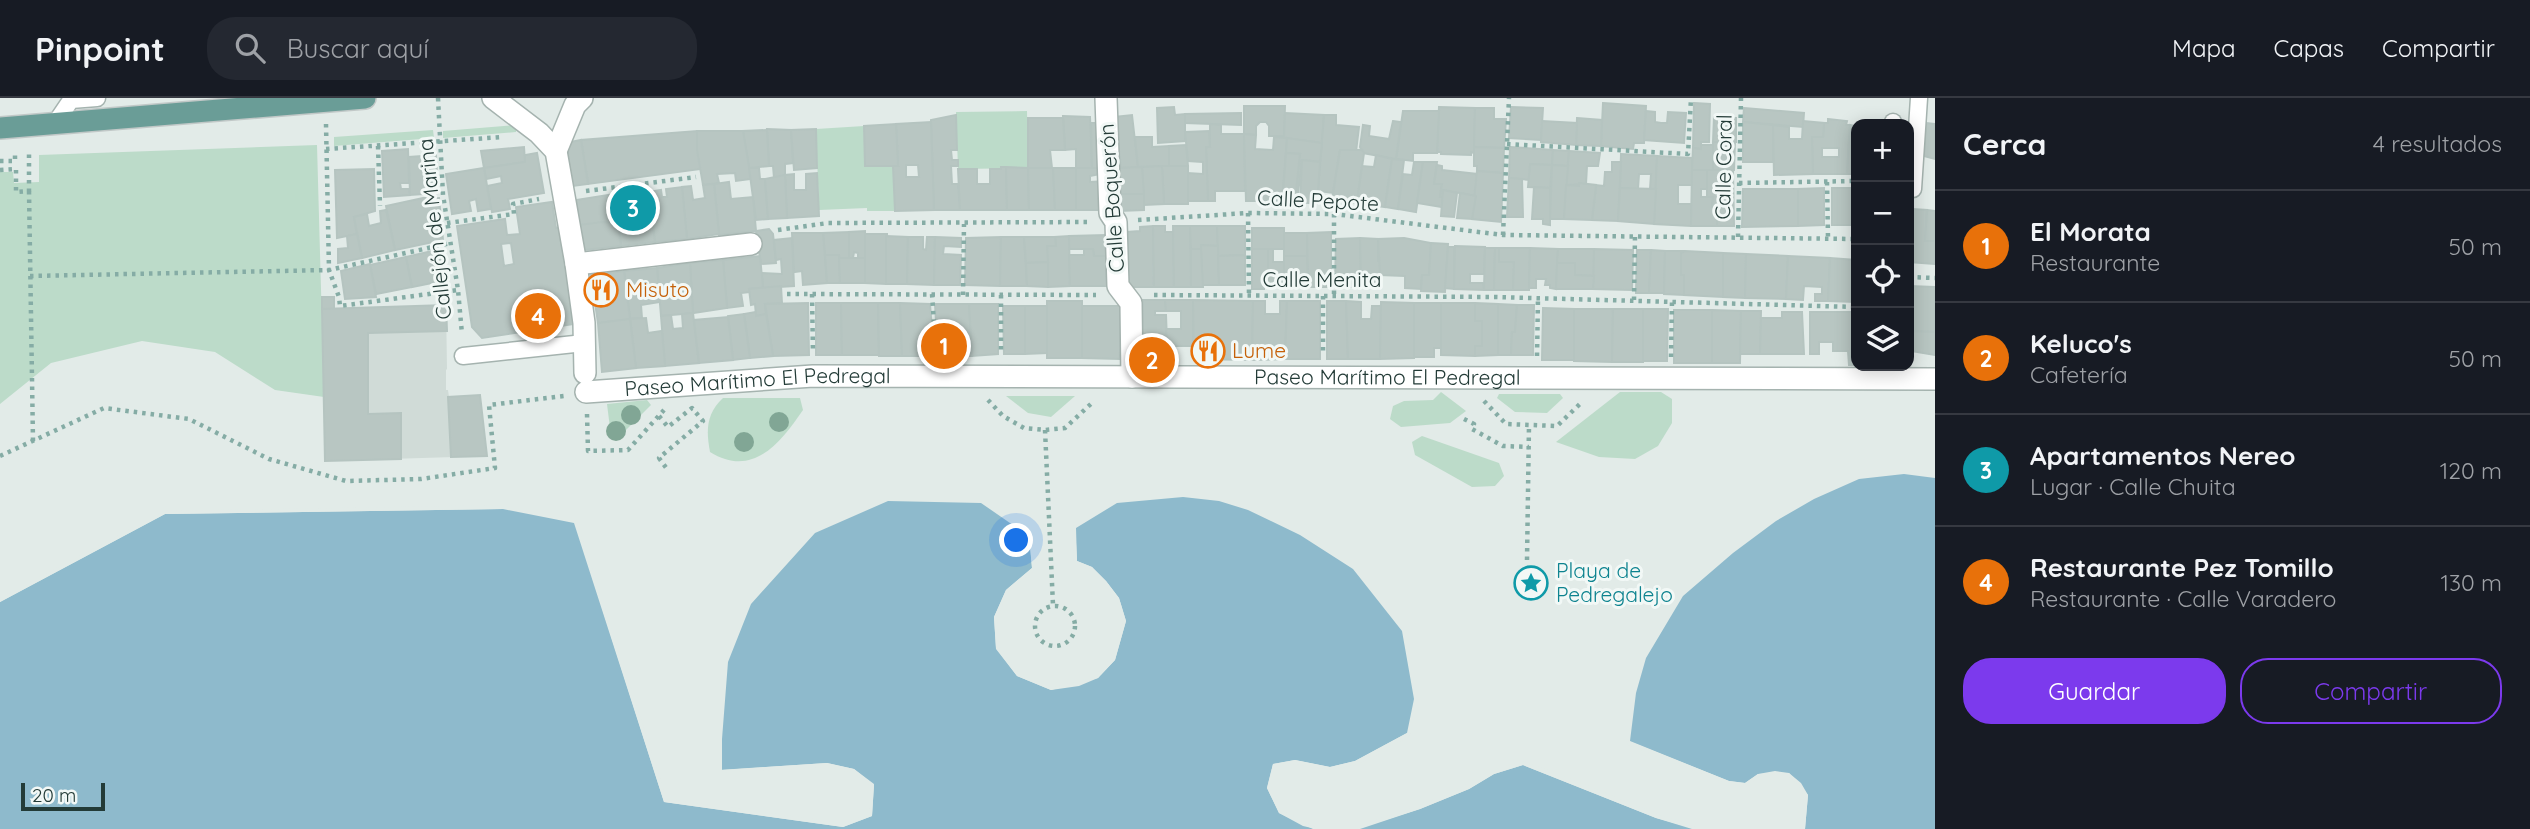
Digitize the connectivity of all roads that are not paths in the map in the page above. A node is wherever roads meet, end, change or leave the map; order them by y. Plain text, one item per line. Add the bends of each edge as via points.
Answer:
1 (97, 98) edge
2 (365, 98) edge
3 (493, 98) edge
4 (582, 98) edge
5 (1106, 98) edge
6 (1919, 98) edge
7 (302, 100) edge
8 (54, 125) junction
9 (0, 128) edge
10 (556, 151) junction
11 (1914, 182) edge
12 (751, 244) dead end
13 (576, 264) junction
14 (584, 343) junction
15 (463, 356) road end
16 (1882, 372) edge
17 (1125, 377) junction
18 (1935, 379) edge

1 - 8 lane via 71,100
2 - 7 main road
3 - 10 street
4 - 10 street
5 - 17 street, Calle Boquerón via 1118,286 1131,303
6 - 11 lane
7 - 8 main road
8 - 9 main road
10 - 13 street
12 - 13 street
13 - 14 street
14 - 15 lane
14 - 17 street, Paseo Marítimo El Pedregal via 585,383 678,385 813,376
16 - 17 street, Paseo Marítimo El Pedregal via 1670,378
16 - 18 street, Paseo Marítimo El Pedregal

